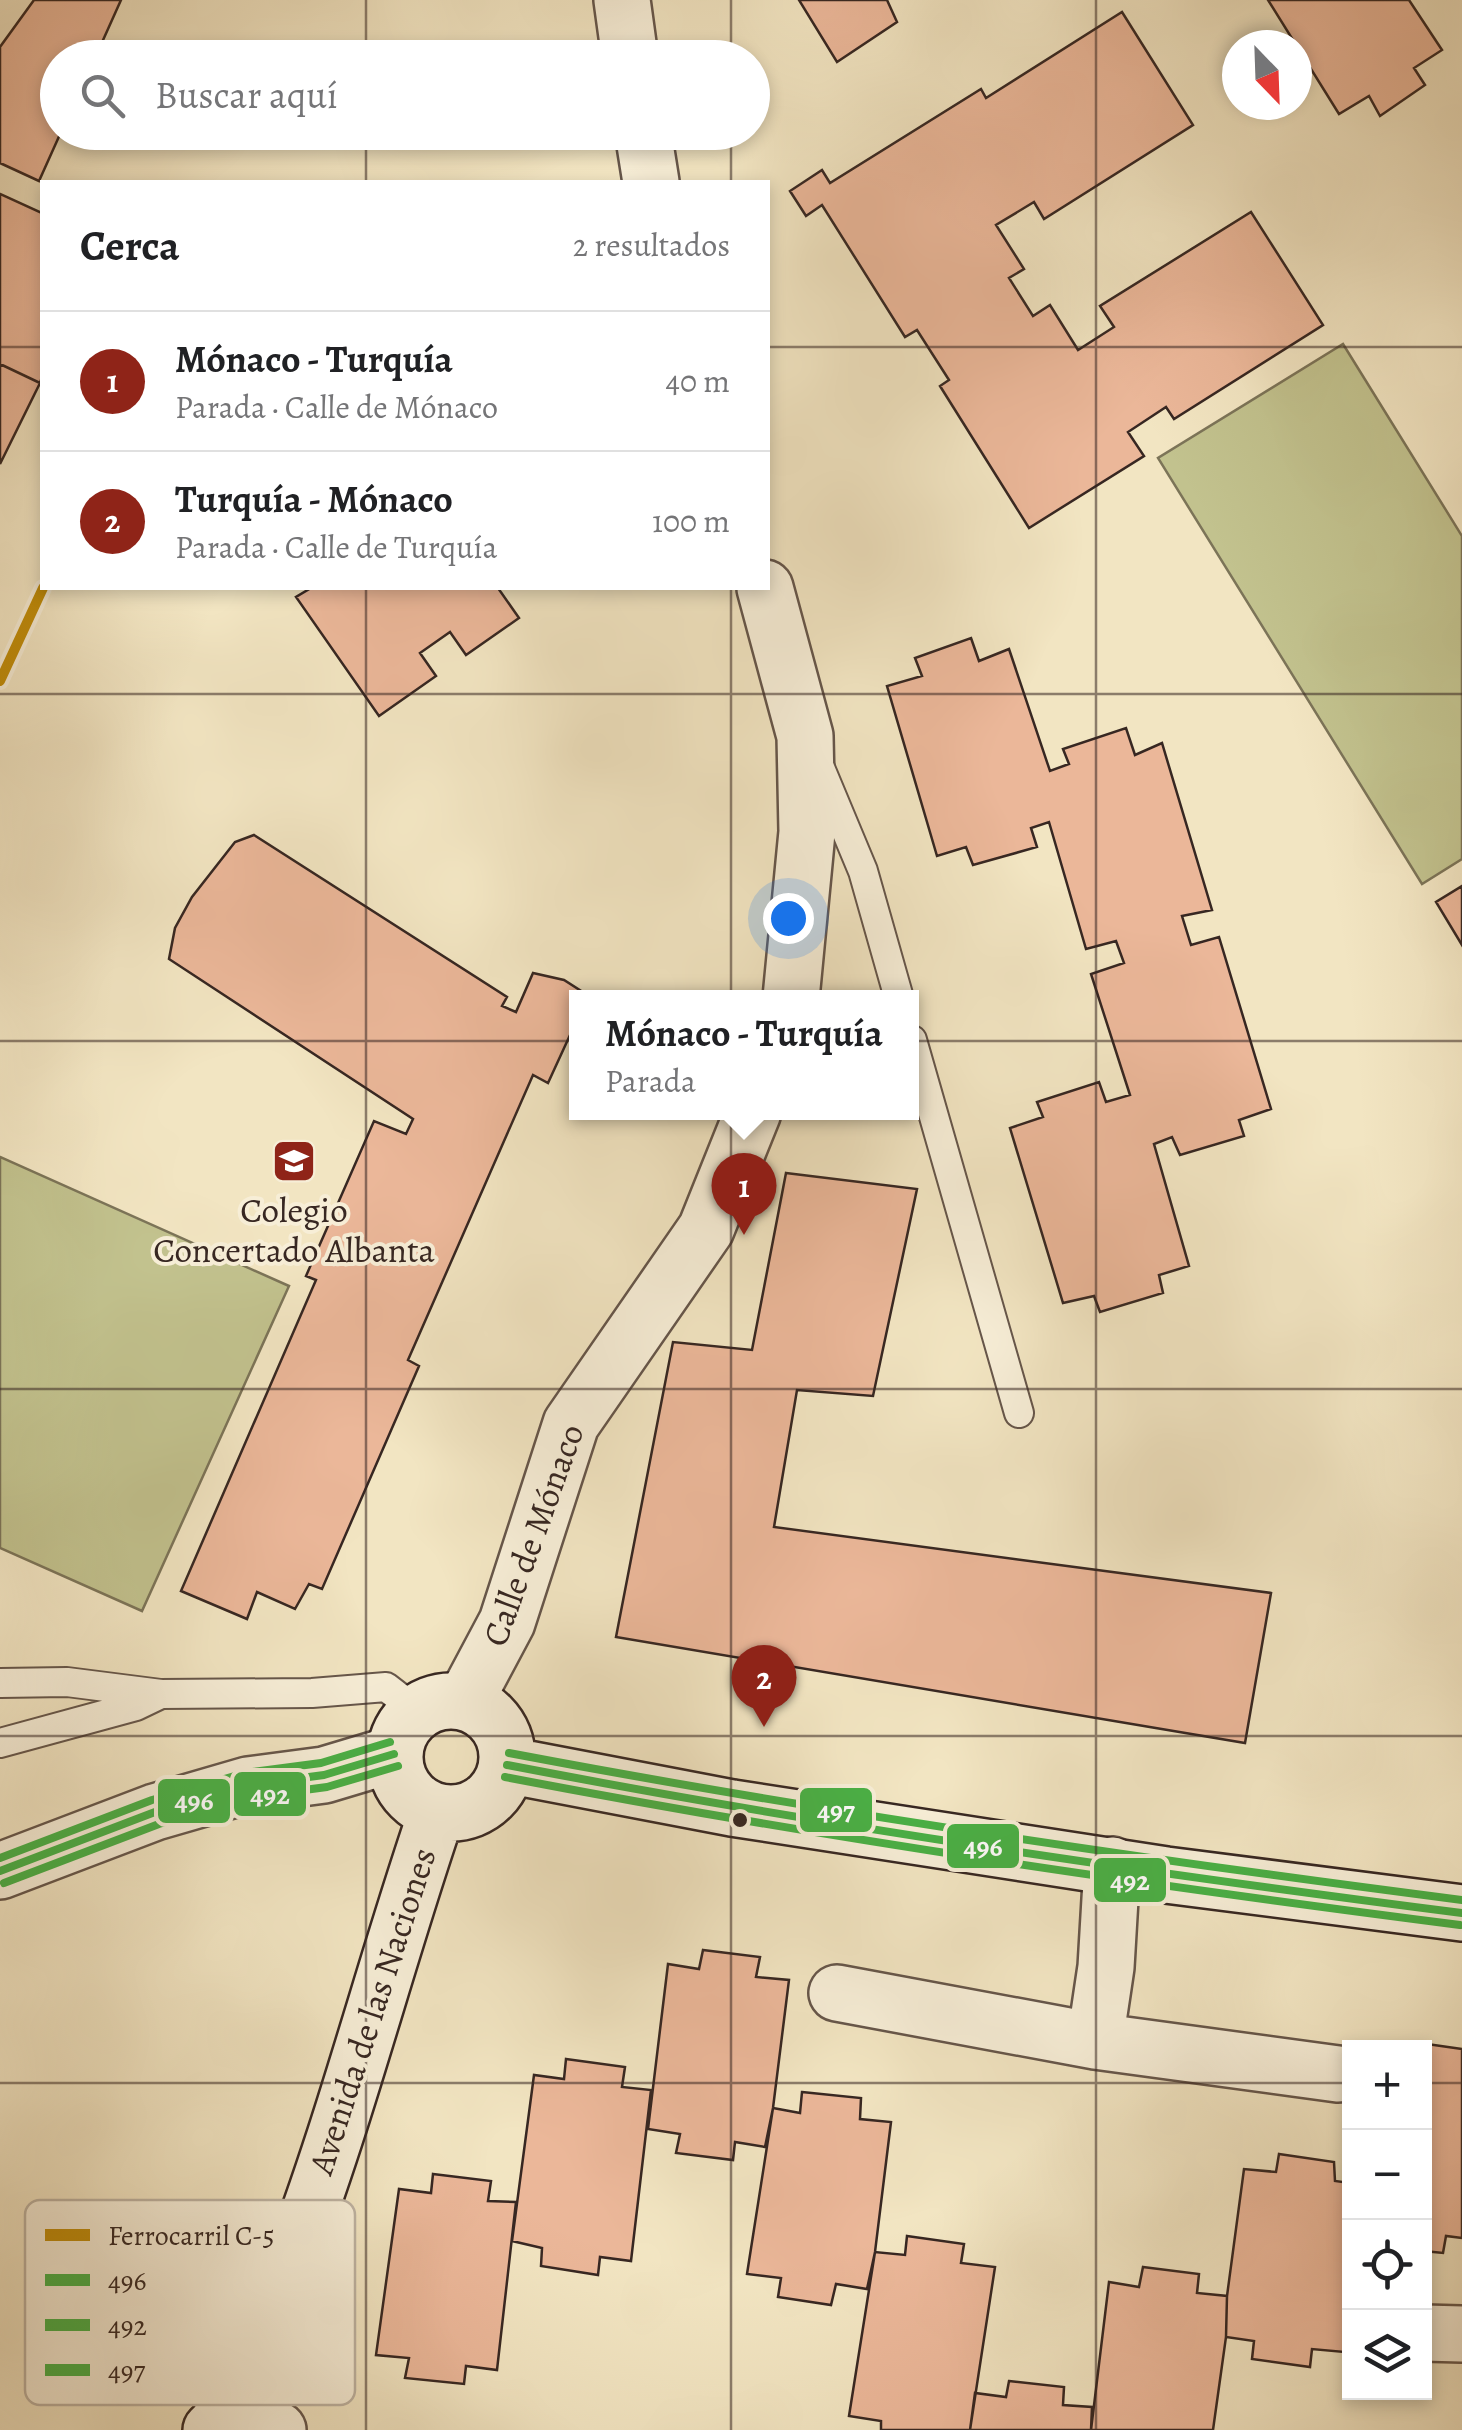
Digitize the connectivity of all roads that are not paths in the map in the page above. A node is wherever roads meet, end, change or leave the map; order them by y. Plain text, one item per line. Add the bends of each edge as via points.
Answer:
1 (622, 0) edge
2 (628, 40) edge
3 (646, 150) edge
4 (651, 180) edge
5 (766, 590) edge
6 (802, 724) junction
7 (792, 990) edge
8 (898, 990) edge
9 (919, 1065) edge
10 (750, 1120) edge
11 (1018, 1413) dead end
12 (0, 1682) edge
13 (161, 1694) junction
14 (425, 1722) junction
15 (0, 1743) edge
16 (507, 1765) junction
17 (437, 1812) junction
18 (1112, 1866) junction
19 (0, 1872) edge
20 (1462, 1913) edge
21 (836, 1993) dead end
22 (1095, 2041) junction
23 (1338, 2074) dead end
24 (312, 2200) edge
25 (1432, 2333) edge
26 (1462, 2334) edge
27 (215, 2427) edge
28 (278, 2430) edge

1 - 2 street
3 - 4 street
5 - 6 street
6 - 7 street via 807,832
6 - 8 lane via 863,870
9 - 11 lane
10 - 14 street, Calle de Mónaco via 706,1229 571,1424 507,1622
12 - 13 lane
13 - 14 lane via 386,1688
13 - 15 lane
14 - 16 street via 494,1718 508,1748
14 - 17 street via 396,1774 405,1791
14 - 19 street via 324,1775 248,1785 155,1812
16 - 17 street via 483,1804
16 - 18 street via 732,1808
17 - 24 street, Avenida de las Naciones
18 - 20 street
18 - 22 street
21 - 22 street
22 - 23 street
25 - 26 street
27 - 28 street

